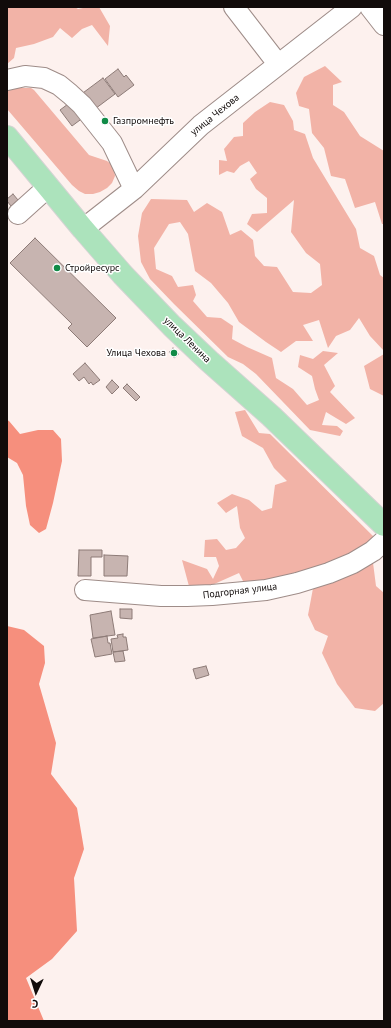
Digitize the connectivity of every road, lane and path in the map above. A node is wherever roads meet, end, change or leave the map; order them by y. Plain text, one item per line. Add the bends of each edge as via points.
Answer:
1 (234, 7) edge
2 (352, 7) edge
3 (370, 7) edge
4 (384, 25) edge
5 (278, 64) junction
6 (7, 80) edge
7 (7, 137) edge
8 (48, 187) junction
9 (134, 189) junction
10 (18, 214) dead end
11 (83, 229) junction
12 (384, 525) edge
13 (384, 541) edge
14 (84, 590) dead end

1 - 5 street
2 - 5 street, улица Чехова
3 - 4 street
5 - 9 street, улица Чехова via 201,125
6 - 9 street via 25,76 44,78 70,94 112,143
7 - 8 main road, улица Ленина
8 - 10 street
8 - 11 main road, улица Ленина
9 - 11 street, улица Чехова
11 - 12 main road, улица Ленина via 172,326 271,416
13 - 14 street, Подгорная улица via 353,563 329,574 266,590 187,596

